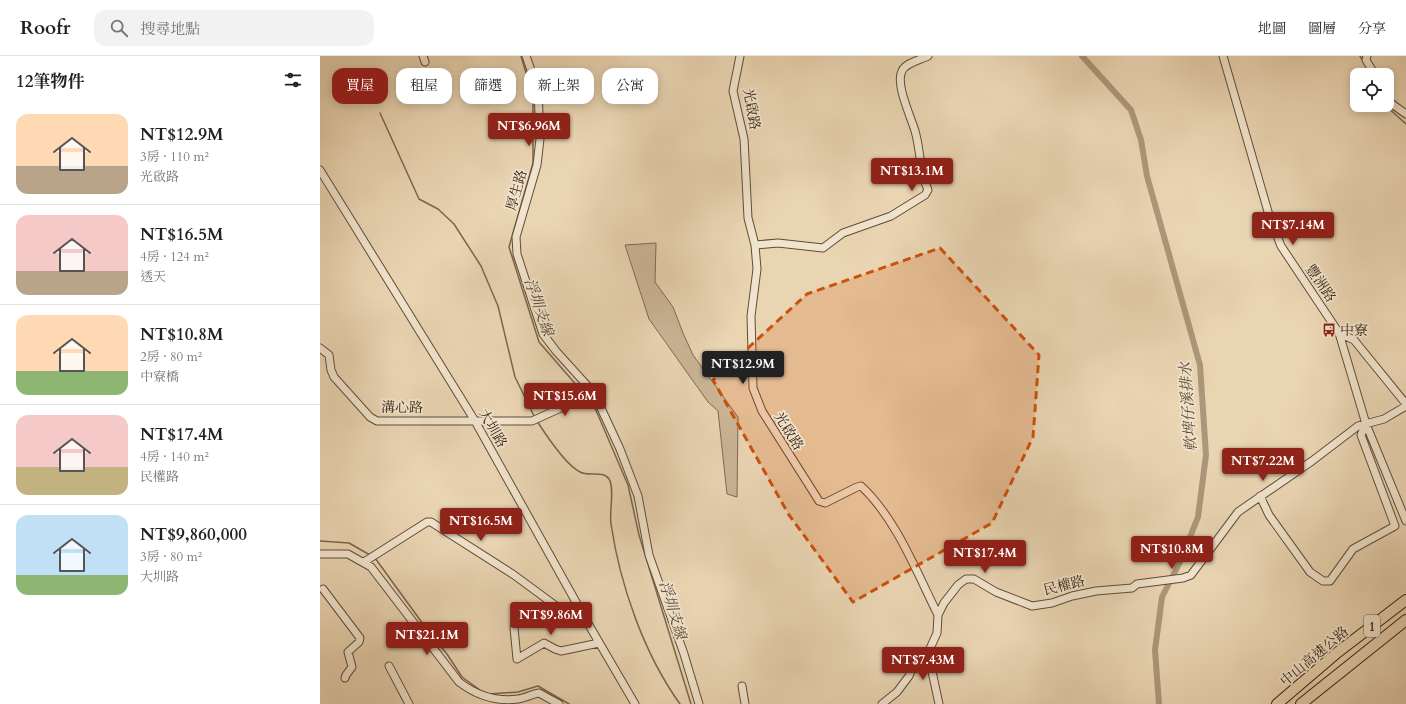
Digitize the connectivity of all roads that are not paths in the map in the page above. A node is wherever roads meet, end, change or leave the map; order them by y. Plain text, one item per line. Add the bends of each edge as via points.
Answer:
1 (526, 56) edge
2 (740, 56) edge
3 (928, 56) edge
4 (1223, 56) edge
5 (1367, 56) edge
6 (1370, 68) edge
7 (1394, 105) edge
8 (1406, 114) edge
9 (320, 170) edge
10 (755, 245) junction
11 (1339, 334) junction
12 (320, 348) edge
13 (589, 395) junction
14 (1406, 405) edge
15 (474, 421) junction
16 (1366, 424) junction
17 (1260, 496) junction
18 (1406, 521) edge
19 (320, 554) edge
20 (367, 560) junction
21 (323, 589) dead end
22 (1406, 593) edge
23 (1406, 600) edge
24 (938, 615) junction
25 (586, 620) junction
26 (1406, 620) edge
27 (1406, 626) edge
28 (514, 628) dead end
29 (599, 643) junction
30 (1366, 651) junction
31 (1338, 652) junction
32 (928, 653) junction
33 (390, 666) dead end
34 (346, 678) dead end
35 (742, 686) dead end
36 (518, 701) edge
37 (409, 704) edge
38 (558, 704) edge
39 (635, 704) edge
40 (698, 704) edge
41 (744, 704) edge
42 (882, 704) edge
43 (939, 704) edge
44 (1277, 704) edge
45 (1301, 704) edge

1 - 13 street, 厚生路 via 538,90 540,139 537,165 516,237 517,254 544,334
2 - 10 street, 光啟路 via 733,91 744,139 748,218
3 - 10 street via 906,66 900,77 916,136 922,177 928,190 925,195 891,216 843,233 823,248 778,243
4 - 11 street, 豐洲路 via 1269,215 1281,246
5 - 6 street via 1366,60
7 - 8 street
9 - 15 street, 大圳路
10 - 24 street, 光啟路 via 756,282 751,316 753,388 762,412 819,501 825,503 861,486 867,492 896,531
11 - 14 street via 1354,340
11 - 16 street, 豐洲路
12 - 15 street, 溝心路 via 329,355 334,377 374,420
13 - 15 street, 溝心路 via 536,420 518,423
13 - 40 street via 611,428 638,496 649,555 684,654
14 - 16 street via 1384,419
15 - 25 street, 大圳路
16 - 17 street via 1358,426
16 - 17 street via 1361,435 1395,526 1353,549 1330,581 1322,581 1310,572 1269,515
16 - 18 street, 豐洲路
17 - 24 street, 民權路 via 1238,512 1191,575 1183,578 1072,596 1032,606 996,592 974,579 966,579 958,585
19 - 20 street via 348,554
20 - 25 street via 427,522 431,522 571,617
20 - 36 street via 458,682 473,692 488,697
21 - 34 street via 360,638 356,646 349,651 352,667
22 - 31 highway via 1345,642
23 - 31 highway, 中山高速公路 / 1
24 - 32 street, 民權路 via 937,633
25 - 29 street, 大圳路
26 - 30 highway, 中山高速公路 / 1
27 - 30 highway
28 - 29 street via 517,659 544,643 561,651
29 - 39 street, 大圳路
30 - 45 highway, 中山高速公路 / 1
31 - 44 highway, 中山高速公路 / 1
32 - 42 street, 民權路 via 914,664 897,692
32 - 43 street
33 - 37 street
35 - 41 street
36 - 38 street via 539,693

